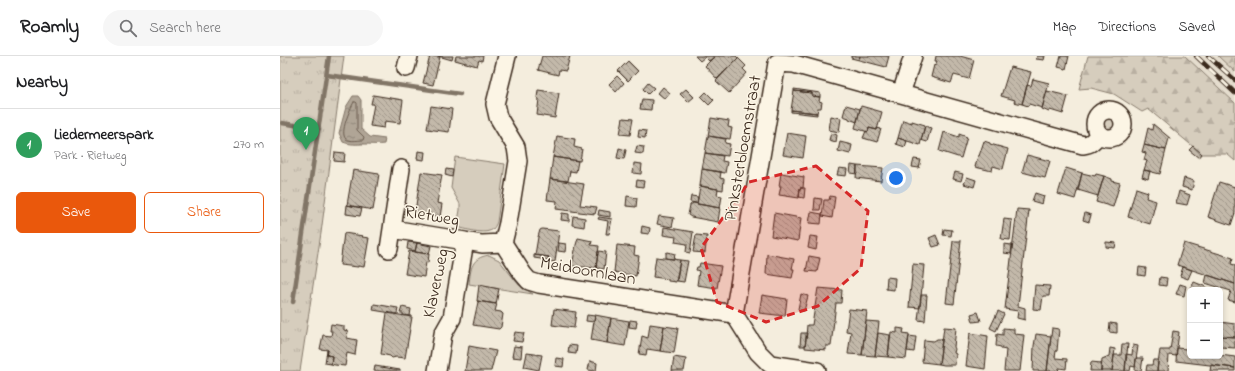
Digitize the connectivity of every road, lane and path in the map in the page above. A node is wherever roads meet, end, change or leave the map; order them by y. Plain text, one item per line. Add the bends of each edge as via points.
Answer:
1 (507, 56) edge
2 (913, 56) edge
3 (774, 59) edge
4 (901, 94) junction
5 (1099, 134) dead end
6 (401, 169) dead end
7 (392, 228) junction
8 (465, 241) junction
9 (503, 243) junction
10 (389, 249) dead end
11 (734, 314) junction
12 (437, 371) edge
13 (817, 371) edge

1 - 9 street via 495,104 498,117 516,147 518,160
2 - 4 street
3 - 4 street, Pinksterbloemstraat
3 - 11 street, Pinksterbloemstraat
4 - 5 street, Pinksterbloemstraat via 1083,145 1094,141
6 - 7 street, Rietweg
7 - 8 street, Rietweg
7 - 10 street, Rietweg
8 - 9 street, Klaverweg via 482,244
8 - 12 street, Klaverweg via 452,318 443,334
9 - 11 street, Meidoornlaan via 529,281
11 - 13 street via 758,352 770,364

